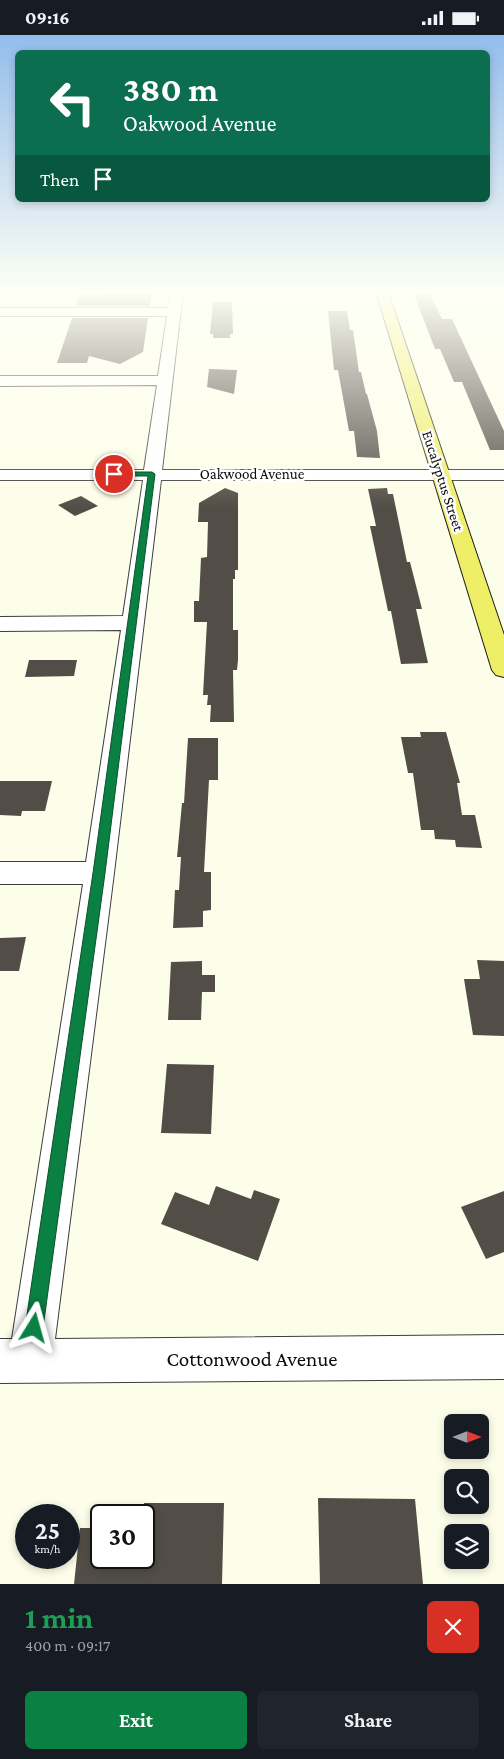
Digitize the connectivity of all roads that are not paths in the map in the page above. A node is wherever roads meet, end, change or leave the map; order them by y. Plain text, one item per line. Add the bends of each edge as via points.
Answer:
1 (166, 364) edge
2 (405, 364) edge
3 (164, 380) junction
4 (0, 381) edge
5 (152, 474) junction
6 (0, 475) edge
7 (441, 475) junction
8 (504, 475) edge
9 (133, 623) junction
10 (0, 624) edge
11 (504, 670) edge
12 (0, 873) edge
13 (99, 873) junction
14 (504, 1357) edge
15 (15, 1361) edge

1 - 3 street
2 - 7 main road, Eucalyptus Street
3 - 4 street
3 - 5 street
5 - 6 street, Oakwood Avenue
5 - 7 street, Oakwood Avenue
5 - 9 street
7 - 8 street, Oakwood Avenue
7 - 11 main road, Eucalyptus Street
9 - 10 street
9 - 13 street
12 - 13 street
13 - 15 street
14 - 15 street, Cottonwood Avenue

